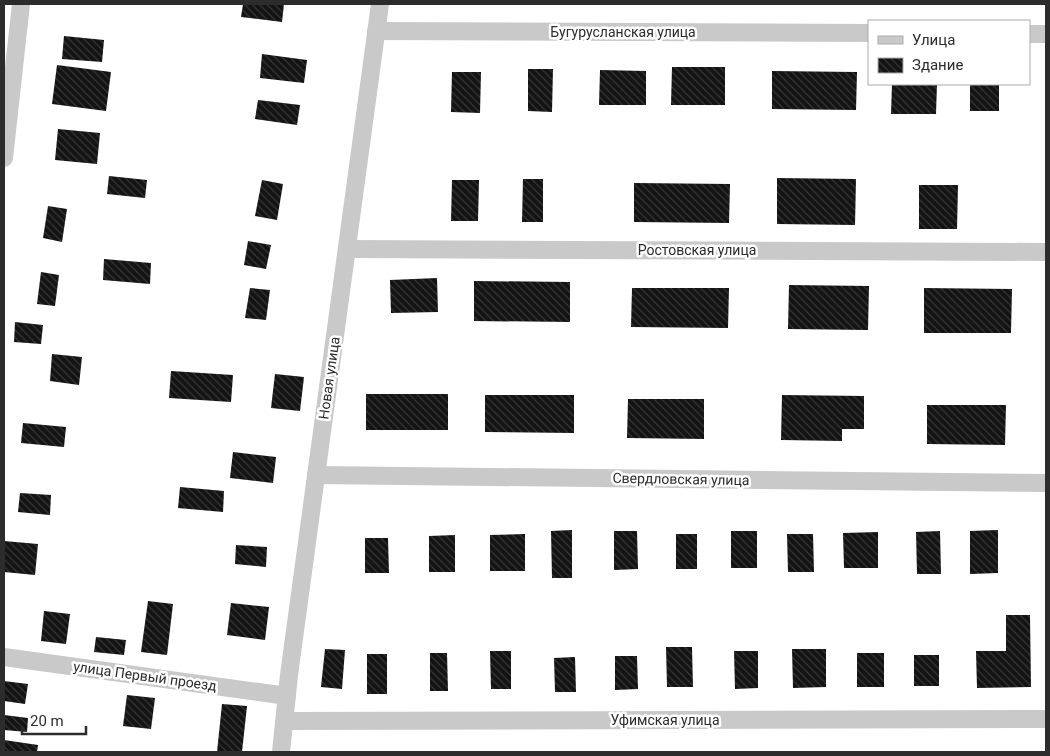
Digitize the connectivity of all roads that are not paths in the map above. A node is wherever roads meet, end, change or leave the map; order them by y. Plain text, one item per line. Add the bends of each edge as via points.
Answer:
1 (21, 4) edge
2 (380, 4) edge
3 (376, 31) junction
4 (868, 33) edge
5 (1030, 34) edge
6 (1046, 34) edge
7 (4, 158) edge
8 (347, 249) junction
9 (1046, 252) edge
10 (316, 475) junction
11 (1046, 483) edge
12 (4, 657) edge
13 (287, 696) junction
14 (1046, 719) edge
15 (285, 721) junction
16 (281, 752) edge

1 - 7 street
2 - 3 street, Новая улица
3 - 4 street, Бугурусланская улица
3 - 8 street, Новая улица
5 - 6 street
8 - 9 street, Ростовская улица
8 - 10 street, Новая улица
10 - 11 street, Свердловская улица
10 - 13 street, Новая улица
12 - 13 street, улица Первый проезд
13 - 15 street, Новая улица
14 - 15 street, Уфимская улица
15 - 16 street, Новая улица

